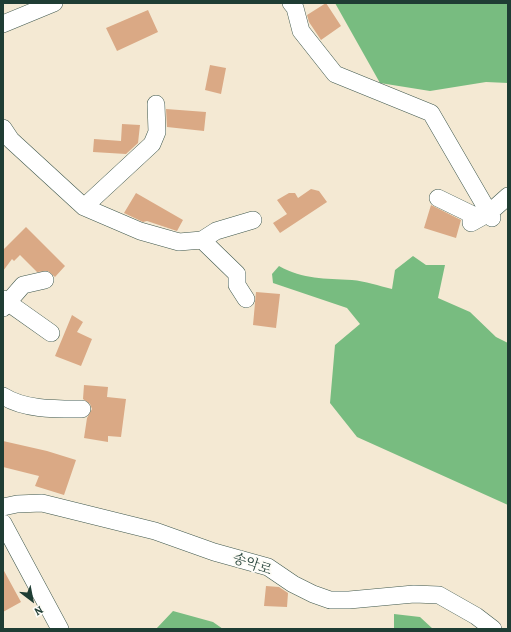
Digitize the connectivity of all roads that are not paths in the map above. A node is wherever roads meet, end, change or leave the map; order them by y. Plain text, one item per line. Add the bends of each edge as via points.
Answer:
1 (54, 3) edge
2 (291, 3) edge
3 (3, 24) edge
4 (156, 104) dead end
5 (3, 128) edge
6 (508, 196) edge
7 (438, 198) dead end
8 (84, 207) junction
9 (491, 215) junction
10 (253, 220) dead end
11 (202, 240) junction
12 (45, 280) dead end
13 (246, 299) dead end
14 (5, 303) edge
15 (51, 333) dead end
16 (3, 396) edge
17 (82, 409) dead end
18 (3, 507) edge
19 (3, 523) edge
20 (60, 629) edge
21 (493, 629) edge

1 - 3 street
2 - 9 street via 302,31 334,74 431,113
4 - 8 street via 157,132 152,144
5 - 8 street via 11,140
6 - 9 street
7 - 9 street via 471,214 470,223
8 - 11 street via 140,231 179,242
10 - 11 street via 216,231
11 - 13 street via 237,274 237,285
12 - 14 street via 23,285
14 - 15 street
16 - 17 street via 12,402 28,406
18 - 21 street, 송악로 via 42,503 155,531 268,568 293,584 330,600 414,594 439,595
19 - 20 street

